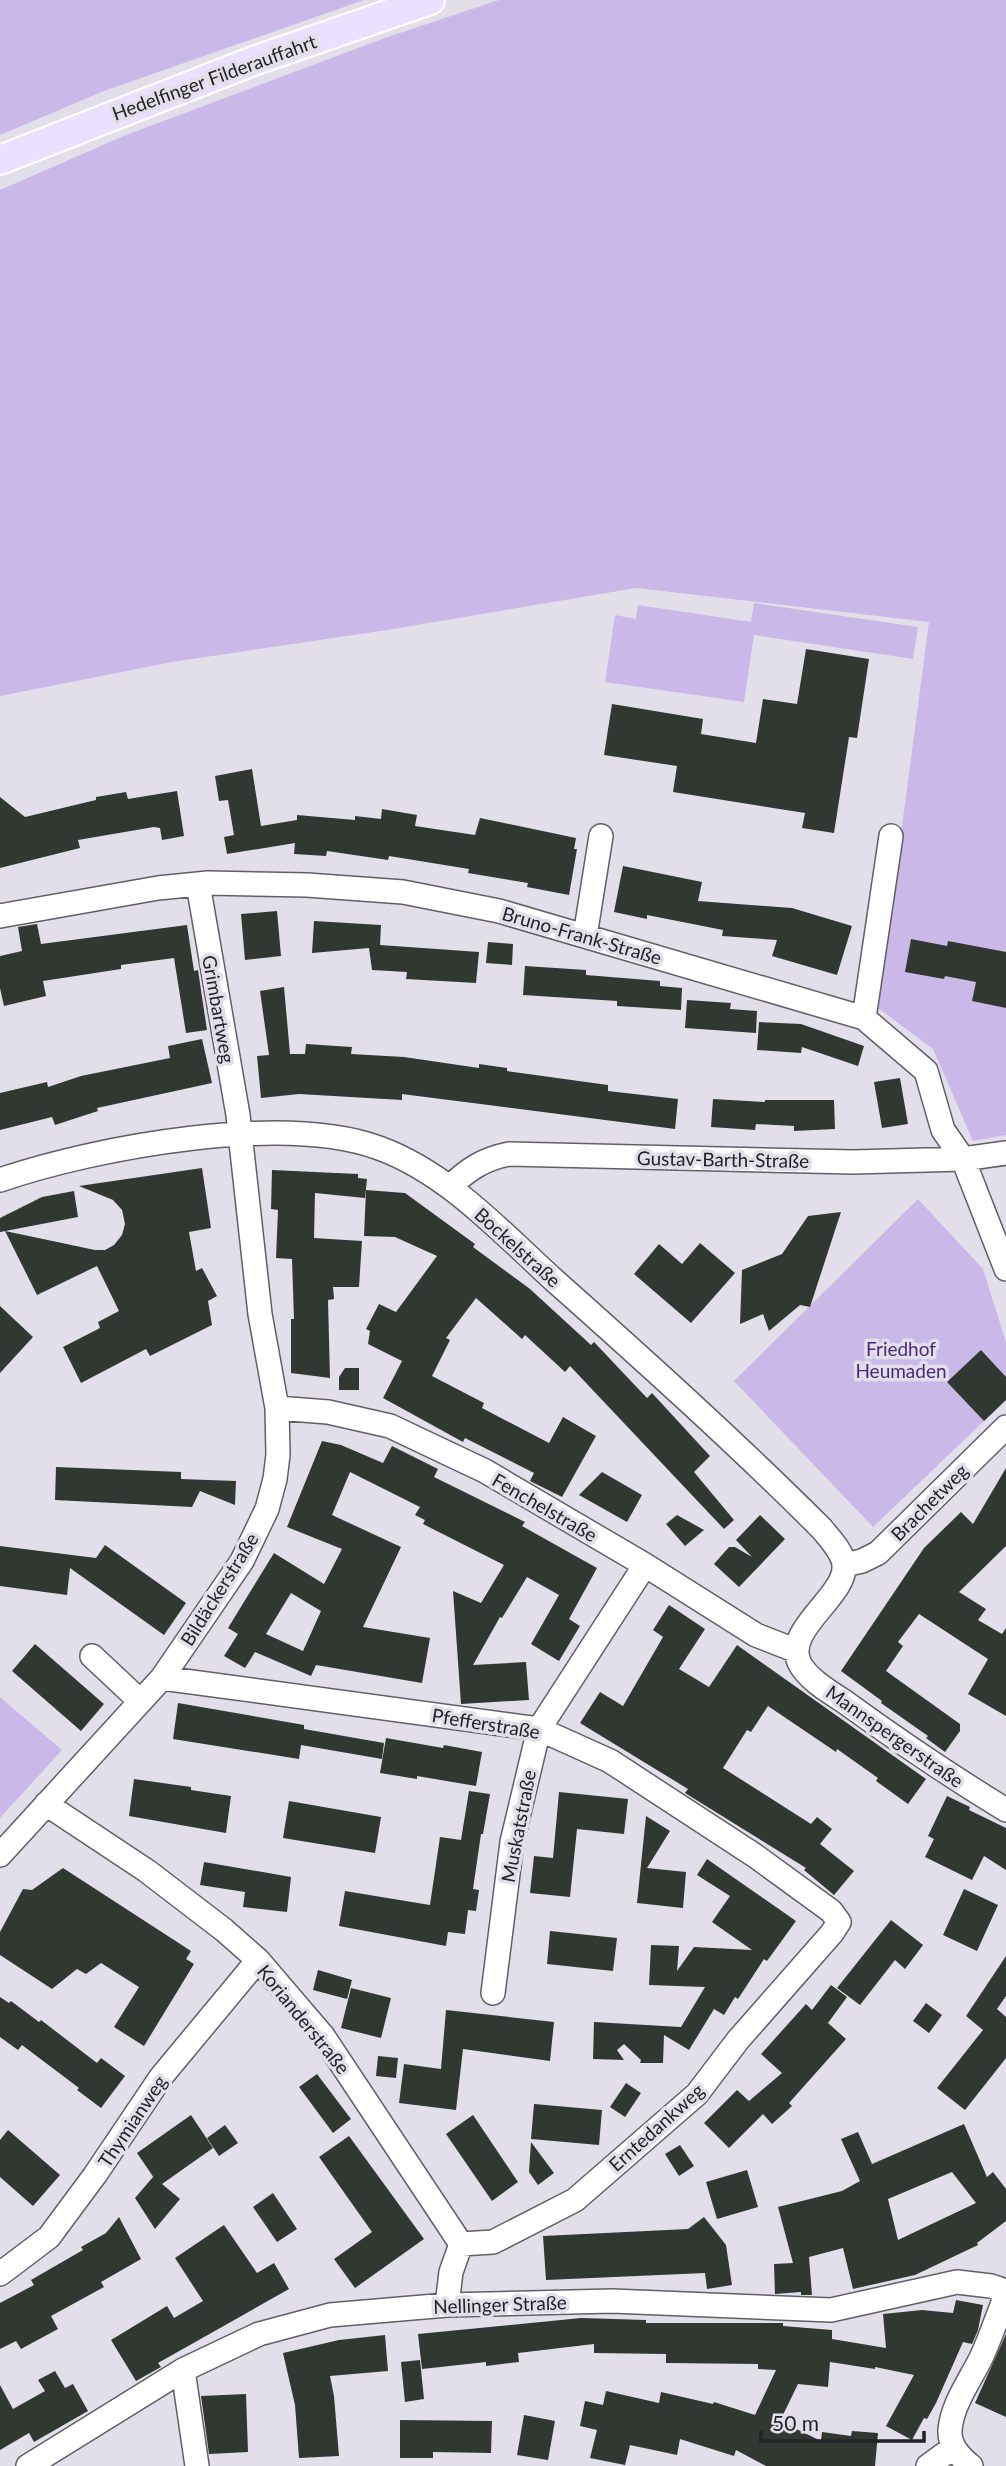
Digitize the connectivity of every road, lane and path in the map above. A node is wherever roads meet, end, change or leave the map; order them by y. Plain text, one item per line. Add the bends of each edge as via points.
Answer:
1 (430, 0) edge
2 (0, 160) edge
3 (601, 836) dead end
4 (891, 836) dead end
5 (198, 884) junction
6 (0, 916) edge
7 (586, 936) junction
8 (864, 1018) junction
9 (240, 1135) junction
10 (1006, 1153) edge
11 (963, 1159) junction
12 (0, 1180) edge
13 (450, 1187) junction
14 (1006, 1269) edge
15 (276, 1408) junction
16 (1006, 1427) edge
17 (645, 1565) junction
18 (844, 1565) junction
19 (797, 1651) junction
20 (92, 1656) dead end
21 (162, 1678) junction
22 (140, 1702) junction
23 (539, 1729) junction
24 (46, 1804) junction
25 (1006, 1810) edge
26 (0, 1855) edge
27 (839, 1922) joint
28 (258, 1960) junction
29 (493, 1993) dead end
30 (461, 2244) junction
31 (0, 2274) edge
32 (1006, 2293) edge
33 (447, 2305) junction
34 (183, 2371) junction
35 (954, 2448) junction
36 (29, 2466) edge
37 (197, 2466) edge
38 (928, 2466) edge
39 (971, 2466) edge

1 - 2 main road, Hedelfinger Filderauffahrt via 256,60
3 - 7 street
4 - 8 street
5 - 6 street, Bruno-Frank-Straße
5 - 7 street, Bruno-Frank-Straße via 403,892 499,911
5 - 9 street, Grimbartweg
7 - 8 street, Bruno-Frank-Straße
8 - 11 street, Bruno-Frank-Straße via 926,1071 943,1129
9 - 12 street, Bockelstraße via 106,1151
9 - 13 street, Bockelstraße via 303,1133 379,1147
9 - 15 street, Bildäckerstraße via 260,1314
10 - 11 street, Gustav-Barth-Straße
11 - 13 street, Gustav-Barth-Straße via 853,1162 509,1154 491,1157
11 - 14 street, Bruno-Frank-Straße
13 - 18 street, Bockelstraße via 681,1393 822,1529 838,1548
15 - 17 street, Fenchelstraße via 328,1412 390,1426 485,1471
15 - 21 street, Bildäckerstraße via 278,1455 267,1508 242,1561
16 - 18 street, Brachetweg via 878,1553
17 - 19 street, Fenchelstraße via 756,1635
17 - 23 street, Muskatstraße
18 - 19 street via 841,1579 799,1638
19 - 25 street, Mannspergerstraße via 800,1664 816,1681
20 - 22 street
21 - 22 street, Bildäckerstraße
21 - 23 street, Pfefferstraße
22 - 24 street, Bildäckerstraße
23 - 27 street, Pfefferstraße via 610,1761 754,1855 831,1911
23 - 29 street, Muskatstraße via 512,1842
24 - 26 street, Bildäckerstraße
24 - 28 street, Korianderstraße via 147,1871
27 - 30 street, Erntedankweg via 697,2094 575,2200 494,2242
28 - 30 street, Korianderstraße via 323,2036
28 - 31 street, Thymianweg via 162,2077 50,2236
30 - 33 street
32 - 33 street, Nellinger Straße via 992,2286 957,2282 831,2310 612,2301
32 - 35 street via 955,2410 949,2432
33 - 34 street, Nellinger Straße via 330,2315 259,2334
34 - 36 street, Nellinger Straße
34 - 37 street
35 - 38 street
35 - 39 street

